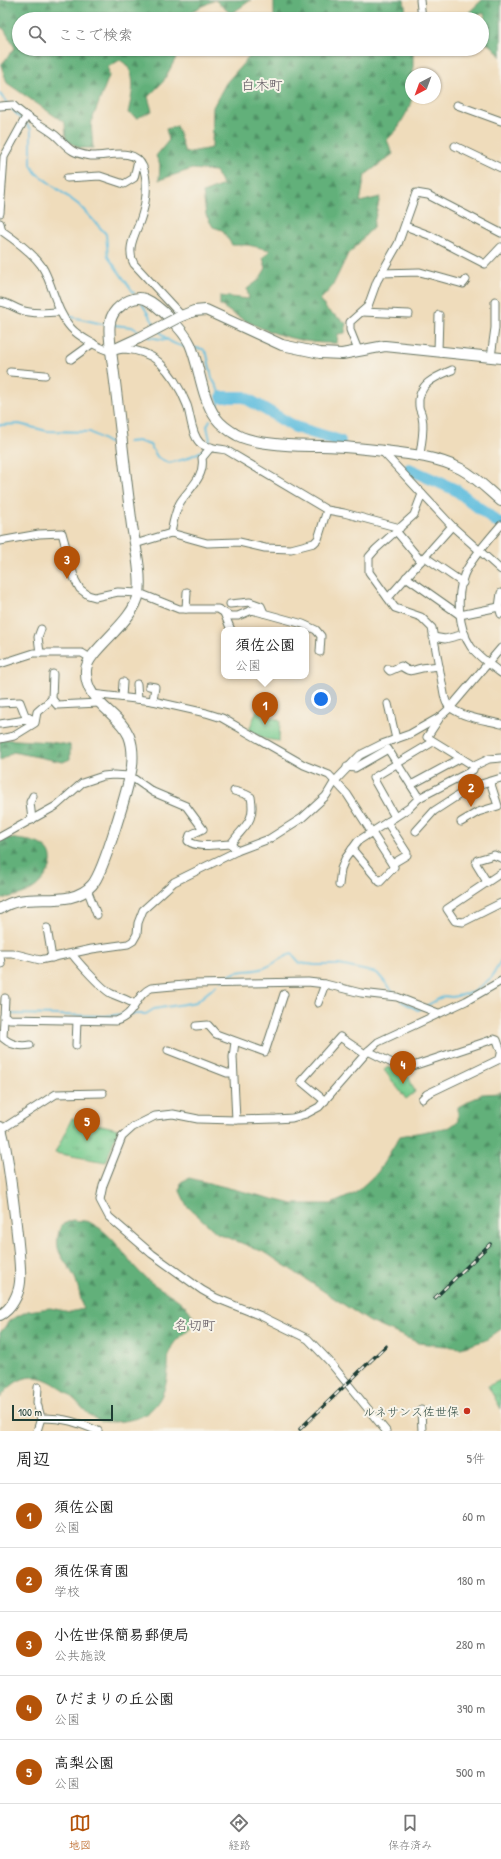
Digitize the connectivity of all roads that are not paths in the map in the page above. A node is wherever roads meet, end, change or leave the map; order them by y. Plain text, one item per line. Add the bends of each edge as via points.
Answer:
1 (420, 0) edge
2 (421, 12) edge
3 (457, 105) dead end
4 (0, 106) edge
5 (26, 117) junction
6 (501, 121) edge
7 (455, 146) dead end
8 (138, 160) junction
9 (501, 168) edge
10 (66, 178) dead end
11 (0, 213) edge
12 (0, 223) edge
13 (405, 226) junction
14 (501, 233) edge
15 (8, 235) junction
16 (0, 239) edge
17 (501, 247) edge
18 (381, 273) junction
19 (466, 280) dead end
20 (495, 300) dead end
21 (0, 302) edge
22 (60, 312) junction
23 (362, 312) junction
24 (409, 314) dead end
25 (438, 315) dead end
26 (180, 316) junction
27 (93, 343) junction
28 (358, 350) junction
29 (110, 351) junction
30 (438, 351) junction
31 (490, 357) junction
32 (501, 358) edge
33 (71, 359) dead end
34 (452, 370) dead end
35 (10, 372) dead end
36 (45, 375) dead end
37 (208, 447) junction
38 (382, 451) junction
39 (420, 455) junction
40 (422, 494) junction
41 (501, 501) edge
42 (327, 510) junction
43 (452, 526) junction
44 (500, 527) edge
45 (398, 530) junction
46 (171, 533) junction
47 (0, 541) edge
48 (135, 544) junction
49 (480, 552) junction
50 (423, 559) junction
51 (501, 570) edge
52 (406, 577) junction
53 (463, 583) junction
54 (187, 592) dead end
55 (139, 593) junction
56 (501, 593) edge
57 (388, 598) junction
58 (230, 604) dead end
59 (186, 609) junction
60 (500, 611) edge
61 (223, 613) junction
62 (264, 613) junction
63 (460, 615) junction
64 (230, 627) edge
65 (41, 629) dead end
66 (465, 634) junction
67 (434, 637) junction
68 (501, 648) edge
69 (320, 652) dead end
70 (40, 653) junction
71 (90, 658) junction
72 (488, 663) junction
73 (0, 664) edge
74 (439, 666) junction
75 (388, 668) dead end
76 (501, 673) edge
77 (53, 674) dead end
78 (123, 682) dead end
79 (137, 684) dead end
80 (149, 686) dead end
81 (92, 694) junction
82 (122, 697) junction
83 (52, 699) junction
84 (138, 699) junction
85 (153, 701) junction
86 (0, 703) edge
87 (99, 703) junction
88 (387, 708) dead end
89 (450, 708) junction
90 (440, 717) junction
91 (33, 719) junction
92 (0, 724) edge
93 (501, 724) edge
94 (0, 739) edge
95 (396, 739) junction
96 (434, 742) junction
97 (461, 758) junction
98 (501, 758) edge
99 (397, 763) junction
100 (474, 766) junction
101 (347, 767) junction
102 (130, 776) junction
103 (501, 778) edge
104 (335, 781) junction
105 (490, 781) junction
106 (411, 785) junction
107 (234, 791) dead end
108 (33, 796) dead end
109 (419, 798) junction
110 (395, 817) junction
111 (32, 820) junction
112 (387, 822) junction
113 (461, 822) dead end
114 (416, 831) dead end
115 (372, 832) junction
116 (0, 837) edge
117 (231, 844) junction
118 (352, 849) junction
119 (237, 851) junction
120 (501, 858) edge
121 (392, 864) junction
122 (501, 873) edge
123 (487, 882) junction
124 (339, 886) dead end
125 (87, 889) junction
126 (501, 903) edge
127 (0, 909) edge
128 (97, 915) dead end
129 (47, 928) dead end
130 (0, 952) edge
131 (72, 954) junction
132 (0, 956) edge
133 (52, 958) junction
134 (1, 964) dead end
135 (501, 981) edge
136 (325, 984) junction
137 (284, 994) dead end
138 (5, 998) dead end
139 (318, 1003) dead end
140 (135, 1004) junction
141 (438, 1013) junction
142 (4, 1016) junction
143 (77, 1021) junction
144 (196, 1026) dead end
145 (235, 1042) junction
146 (30, 1045) dead end
147 (76, 1045) dead end
148 (168, 1050) dead end
149 (501, 1051) edge
150 (366, 1052) junction
151 (501, 1054) edge
152 (233, 1073) junction
153 (103, 1093) dead end
154 (422, 1099) dead end
155 (325, 1101) junction
156 (236, 1120) junction
157 (1, 1128) edge
158 (3, 1155) edge
159 (0, 1315) edge
160 (38, 1387) dead end
161 (421, 1410) dead end
162 (41, 1418) junction
163 (37, 1431) edge
164 (98, 1431) edge
165 (386, 1431) edge
166 (422, 1431) edge

1 - 2 street
3 - 6 street
4 - 5 street via 13,105
5 - 8 street via 44,127 73,151 91,156 124,154 134,156
5 - 11 street via 4,157
7 - 9 street
8 - 10 street via 134,178 124,184 100,176
8 - 26 street via 145,175 146,197 132,241 131,258
12 - 15 street via 2,231
13 - 14 street via 416,193 428,195
13 - 17 street via 429,235 485,264
13 - 18 street
15 - 16 street
15 - 22 street via 44,269
18 - 19 street via 420,272 464,284
18 - 23 street via 368,306
20 - 31 street via 495,328
21 - 22 street via 34,313
22 - 27 street via 72,329
23 - 24 street
23 - 28 street via 350,322
25 - 30 street
26 - 28 street via 206,310 282,345 320,353 342,354
26 - 29 street, bridge
27 - 29 street
27 - 33 street
28 - 30 street via 385,346
29 - 37 street via 125,349 145,353 158,362 169,373 187,405 200,442
29 - 38 street via 110,325 114,313 121,304 131,299 144,298 182,332 191,348 208,403 216,418 238,436 304,446
29 - 48 street
30 - 31 street
31 - 32 street
34 - 39 street via 429,381 423,387 419,399 423,418
35 - 36 street
37 - 42 street via 226,450
37 - 46 street via 202,458 204,466 195,484 180,502
38 - 39 street
38 - 40 street
39 - 41 street via 460,469
40 - 43 street
40 - 45 street via 414,515
42 - 45 street
42 - 46 street via 318,539 314,543 291,549 265,548 239,542 207,543
43 - 49 street
43 - 50 street
44 - 49 street
45 - 50 street
45 - 57 street via 369,557 369,572
46 - 48 street
47 - 55 street via 62,533 72,573 80,589 95,597 118,592
48 - 55 street
49 - 51 street
49 - 53 street via 464,575
50 - 52 street
50 - 53 street
52 - 57 street
52 - 63 street
53 - 63 street
54 - 59 street
55 - 59 street via 179,609
55 - 71 street via 127,618
56 - 60 street
57 - 67 street via 395,608 427,621
58 - 62 street via 250,602 261,606
59 - 61 street via 218,610
60 - 63 street
61 - 62 street via 230,616 238,616 252,610
61 - 64 street
62 - 69 street via 316,630 321,636
63 - 66 street
65 - 70 street via 38,637
66 - 67 street via 446,639
66 - 72 street via 470,646
67 - 74 street
68 - 72 street
70 - 71 street via 82,653
70 - 73 street
71 - 81 street via 86,668 87,682
72 - 76 street
72 - 89 street
74 - 75 street via 420,668 413,672 401,666 390,671
74 - 89 street via 446,703
77 - 83 street
78 - 82 street
79 - 84 street
80 - 85 street via 155,687
81 - 82 street
81 - 87 street
82 - 84 street
83 - 87 street via 57,705
83 - 91 street
84 - 85 street
85 - 104 street via 191,708 222,718 304,765 329,775
86 - 91 street via 20,702 25,715
87 - 102 street via 128,735 132,747
88 - 95 street
89 - 90 street
89 - 93 street via 468,716
90 - 95 street
90 - 96 street via 427,737
91 - 92 street
91 - 94 street via 35,723 14,736
95 - 101 street via 360,755
96 - 97 street
96 - 99 street
97 - 100 street
97 - 106 street
98 - 100 street via 489,759
99 - 101 street via 388,749 355,768
99 - 106 street
99 - 110 street via 373,778
100 - 109 street via 473,770
101 - 104 street
102 - 111 street via 103,776 82,783 56,806
102 - 117 street via 153,792 186,806 203,830 190,835 188,841 192,844
102 - 125 street via 102,867 93,884
103 - 105 street
104 - 115 street via 347,794
104 - 119 street via 326,796 302,818 269,839
105 - 113 street via 498,806 478,812
105 - 114 street via 471,787 434,810
106 - 109 street
107 - 117 street via 246,794 252,803 250,822
108 - 111 street via 30,802
109 - 110 street
110 - 112 street
111 - 116 street
112 - 115 street
112 - 121 street via 407,853
115 - 118 street via 358,841
115 - 121 street
117 - 119 street
118 - 121 street via 380,882 394,867
118 - 124 street via 341,869
119 - 131 street via 164,889 143,910 133,941
120 - 123 street via 494,855 477,860 476,864
122 - 123 street
123 - 126 street via 447,909 450,915 455,921 462,922
125 - 127 street via 73,896 9,902
125 - 128 street
129 - 133 street
130 - 133 street via 34,960
131 - 133 street
131 - 140 street via 111,994 119,995
132 - 134 street
135 - 141 street
136 - 139 street
136 - 140 street via 195,984 151,988 146,990
136 - 141 street via 360,993 397,997
137 - 145 street via 265,1052
138 - 142 street
140 - 143 street via 129,1015 116,1021
141 - 150 street via 378,1042
142 - 143 street via 10,1019
142 - 146 street via 3,1038 14,1044
143 - 147 street
144 - 145 street via 208,1025 216,1034
145 - 152 street
148 - 152 street via 227,1073
149 - 150 street via 494,1038 404,1069
150 - 155 street
150 - 155 street via 340,1037 301,1081
151 - 154 street via 500,1059 426,1094
152 - 156 street
153 - 157 street via 56,1094
155 - 156 street via 319,1107 292,1118
156 - 165 street via 198,1119 172,1114 155,1116 133,1127 122,1137 107,1175 100,1200 104,1209 109,1217 152,1254 202,1290 308,1339
157 - 158 street
158 - 159 street via 21,1266 19,1291 5,1313
160 - 162 street via 37,1403
161 - 166 street
162 - 163 street
162 - 164 street via 73,1420

